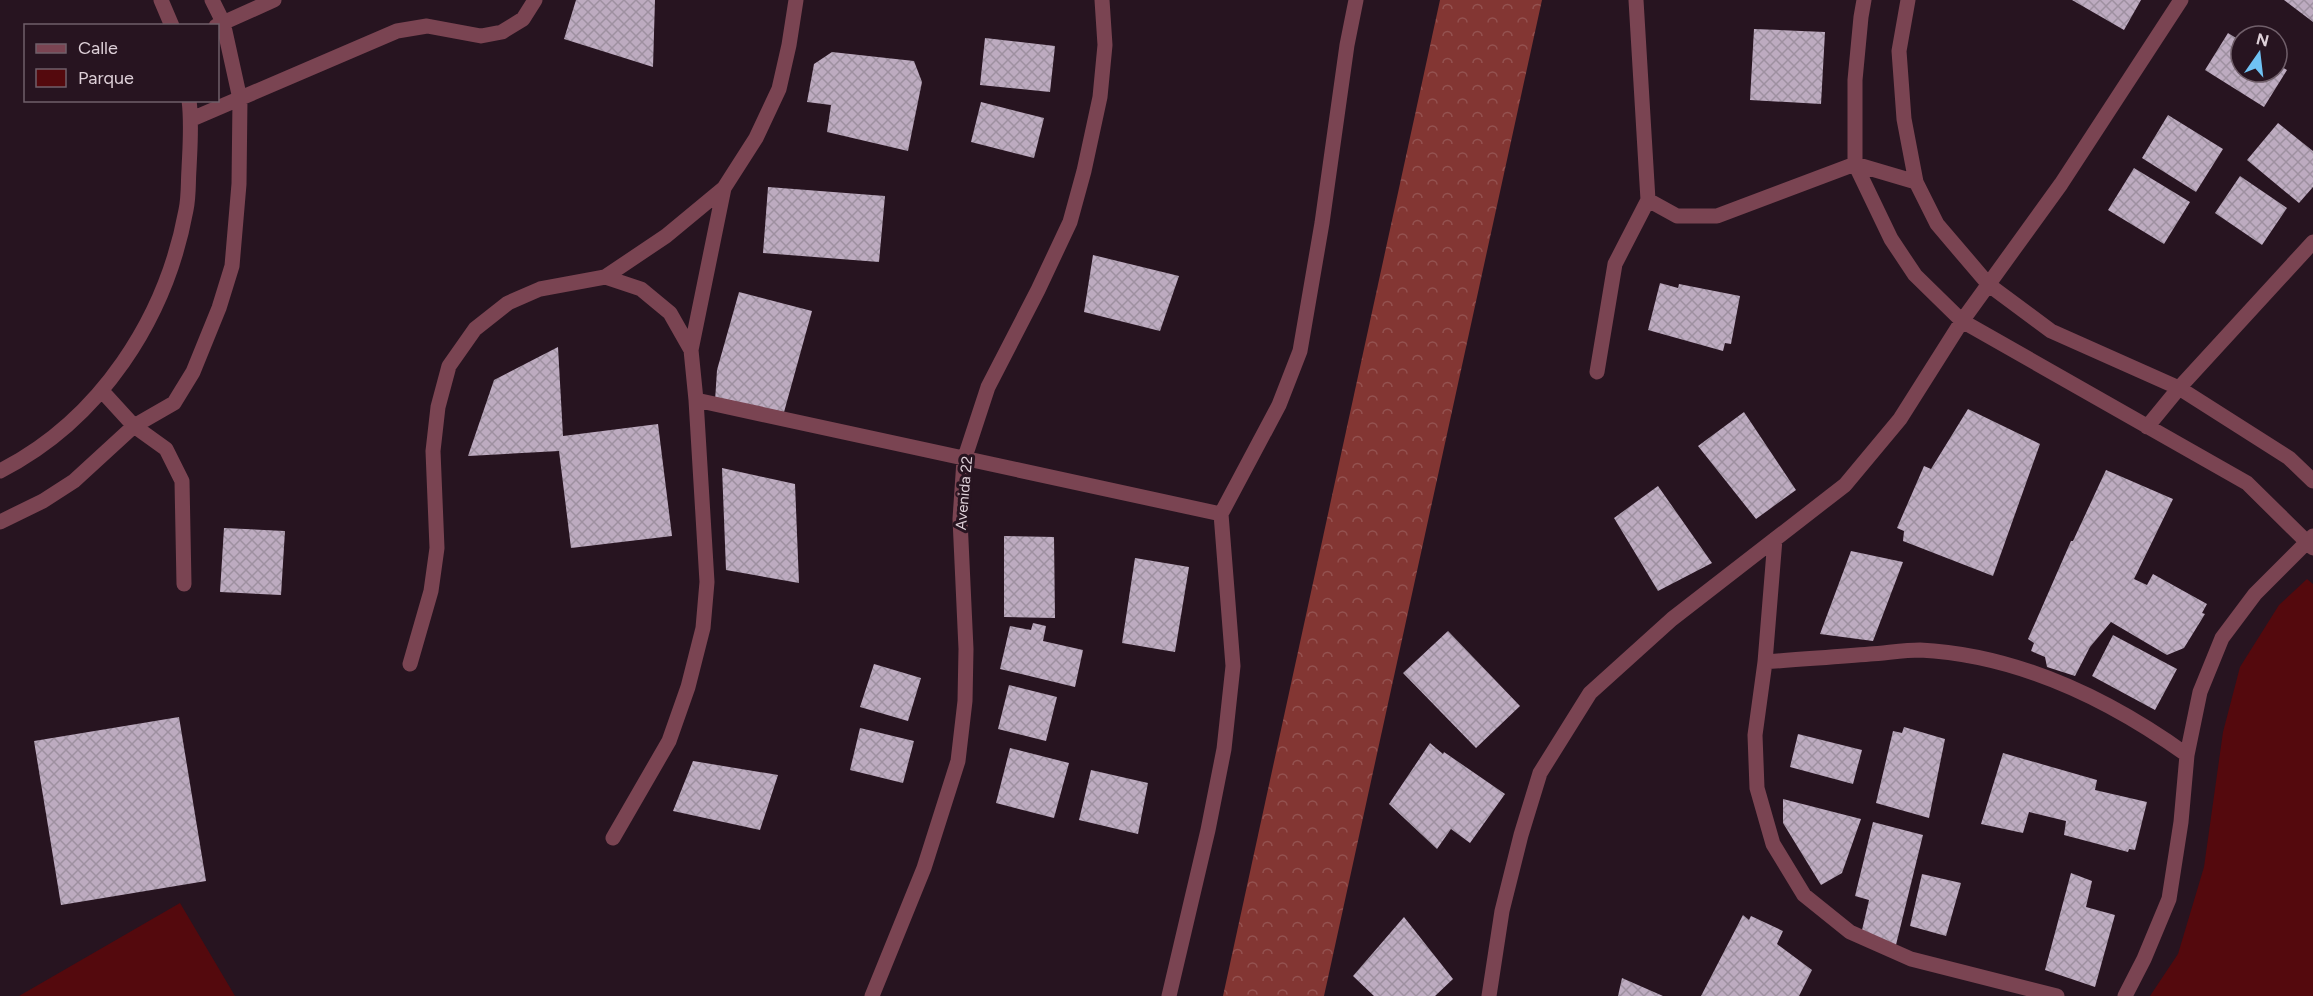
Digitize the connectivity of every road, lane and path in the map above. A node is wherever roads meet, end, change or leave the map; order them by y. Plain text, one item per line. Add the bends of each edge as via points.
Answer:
1 (161, 0) edge
2 (212, 0) edge
3 (274, 0) edge
4 (535, 0) edge
5 (796, 0) edge
6 (1102, 0) edge
7 (1356, 0) edge
8 (1636, 0) edge
9 (1864, 0) edge
10 (1908, 0) edge
11 (2181, 0) edge
12 (171, 24) edge
13 (219, 24) edge
14 (240, 99) junction
15 (189, 102) edge
16 (192, 119) junction
17 (1855, 164) junction
18 (1916, 182) junction
19 (724, 188) junction
20 (1648, 200) junction
21 (2313, 242) edge
22 (605, 277) junction
23 (1989, 285) junction
24 (1962, 321) junction
25 (691, 350) junction
26 (1597, 372) dead end
27 (2179, 388) junction
28 (102, 391) junction
29 (696, 400) junction
30 (134, 426) junction
31 (2147, 427) junction
32 (964, 460) junction
33 (0, 471) edge
34 (2313, 481) edge
35 (1221, 514) junction
36 (0, 522) edge
37 (1775, 539) junction
38 (2311, 542) edge
39 (184, 584) dead end
40 (1766, 662) junction
41 (410, 664) dead end
42 (2187, 755) junction
43 (613, 838) dead end
44 (1491, 994) edge
45 (872, 996) edge
46 (1169, 996) edge
47 (2057, 996) edge
48 (2125, 996) edge

1 - 12 street
2 - 13 street
3 - 13 street
4 - 14 street via 523,19 502,32 481,36 427,26 397,31
5 - 19 street via 778,89 756,138
6 - 32 street, Avenida 22 via 1105,45 1100,98 1070,222 988,387
7 - 35 street via 1300,351 1279,405
8 - 20 street
9 - 17 street via 1855,80
10 - 18 street via 1899,51 1904,119
11 - 23 street via 2061,184
13 - 14 street
14 - 16 street
14 - 30 street via 232,266 219,308 193,372 174,403
15 - 16 street
16 - 28 street via 186,208 164,289 130,354
17 - 18 street
17 - 20 street via 1717,216 1677,216
17 - 24 street via 1891,239 1915,275
18 - 23 street via 1937,224
19 - 22 street via 666,236
19 - 25 street
20 - 26 street via 1615,264
21 - 27 street
22 - 25 street via 641,289 670,313
22 - 41 street via 540,289 508,303 475,329 450,366 438,407 433,451 437,548 431,591
23 - 24 street
23 - 27 street via 2051,331
24 - 31 street
24 - 37 street via 1900,420 1845,485
25 - 29 street
27 - 31 street
27 - 34 street via 2289,458
28 - 30 street
28 - 33 street via 50,441
29 - 32 street
29 - 43 street via 706,582 703,628 669,741
30 - 36 street via 74,481
30 - 39 street via 166,449 182,481
31 - 38 street via 2247,483
32 - 35 street
32 - 45 street, Avenida 22 via 960,519 965,701 958,761 924,868
35 - 46 street via 1233,666 1224,749
37 - 40 street
37 - 44 street via 1672,618 1590,693 1540,773 1502,910
38 - 42 street via 2255,594 2222,638 2200,692
40 - 42 street via 1919,650 1980,658 2042,675 2102,701
40 - 47 street via 1755,735 1757,788 1773,844 1804,895 1850,932 1911,959
42 - 48 street via 2169,899

